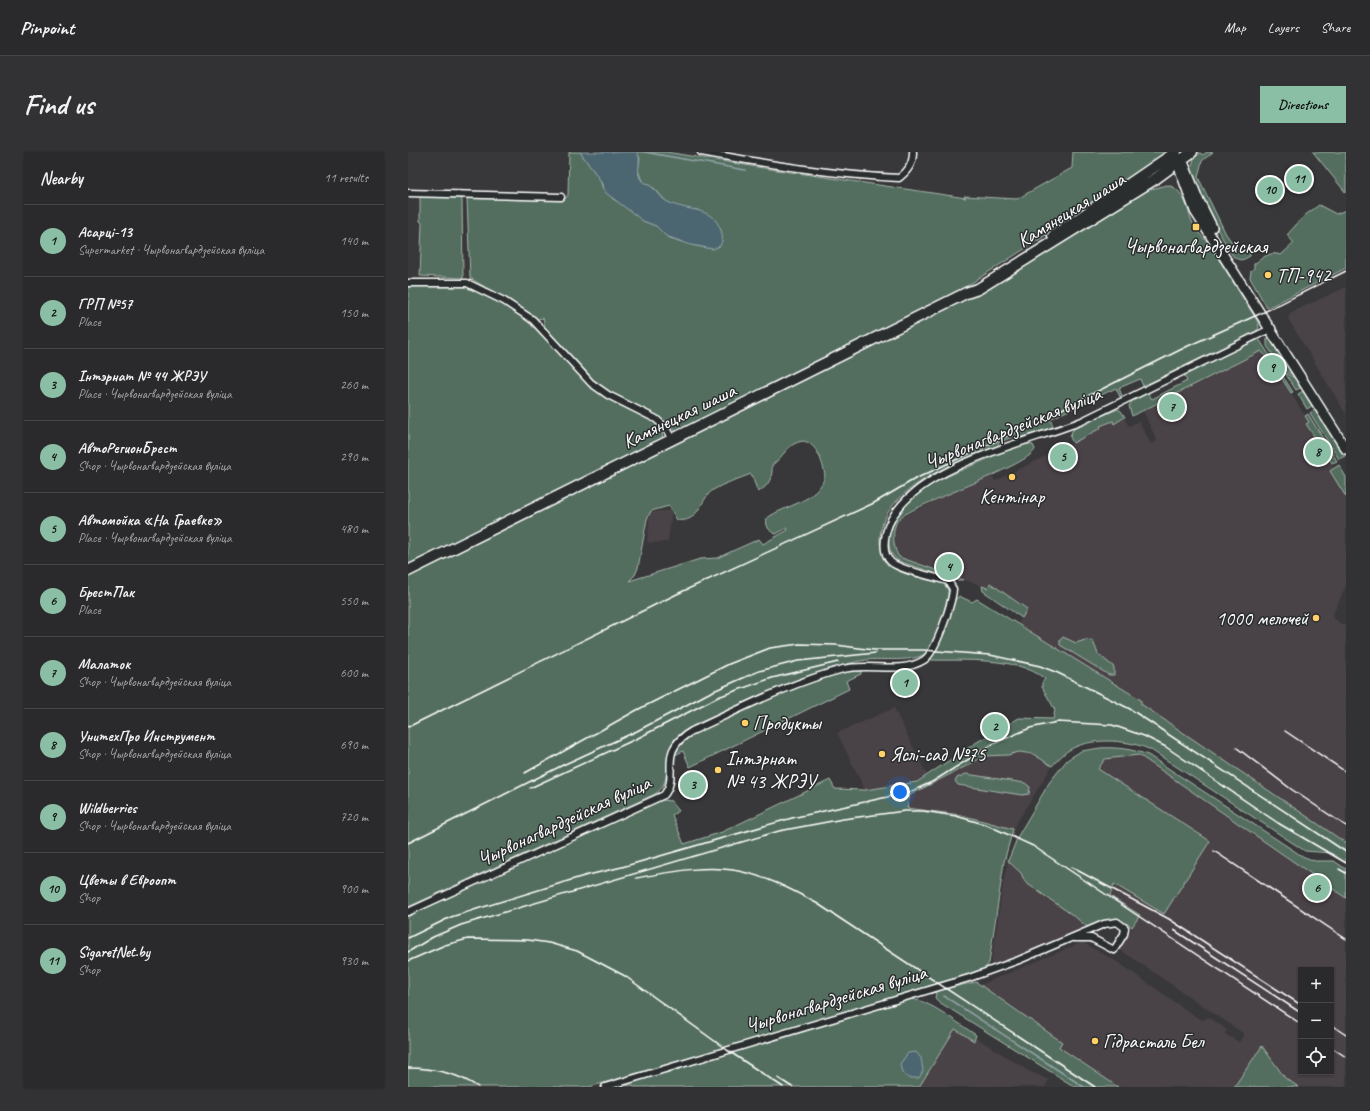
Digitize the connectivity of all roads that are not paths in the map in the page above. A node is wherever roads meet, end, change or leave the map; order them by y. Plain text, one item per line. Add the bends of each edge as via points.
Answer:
1 (701, 152) edge
2 (1192, 152) edge
3 (913, 155) edge
4 (1177, 155) edge
5 (408, 193) edge
6 (561, 197) dead end
7 (408, 282) edge
8 (1271, 328) junction
9 (672, 439) junction
10 (1346, 442) edge
11 (1346, 449) edge
12 (408, 571) edge
13 (408, 912) edge
14 (1074, 938) junction
15 (605, 1087) edge

1 - 3 street via 769,164 899,178 909,171
2 - 4 main road, Камянецкая шаша
4 - 8 main road via 1205,214
4 - 9 main road, Камянецкая шаша via 976,284 966,293
5 - 6 street
7 - 9 street via 467,283 504,301 536,322 591,383 608,395 656,419 665,427
8 - 10 main road
8 - 11 main road
8 - 13 street, Чырвонагвардзейская вуліца via 1082,421 1008,445 941,475 909,496 895,512 887,528 884,541 888,558 896,565 948,581 953,588 939,637 924,660 911,666 853,667 797,683 692,731 673,748 668,788 664,795
9 - 12 main road, Камянецкая шаша
14 - 14 street, Чырвонагвардзейская вуліца via 1091,938 1114,950 1124,934 1124,928 1117,922 1109,922
14 - 15 street, Чырвонагвардзейская вуліца via 969,978

